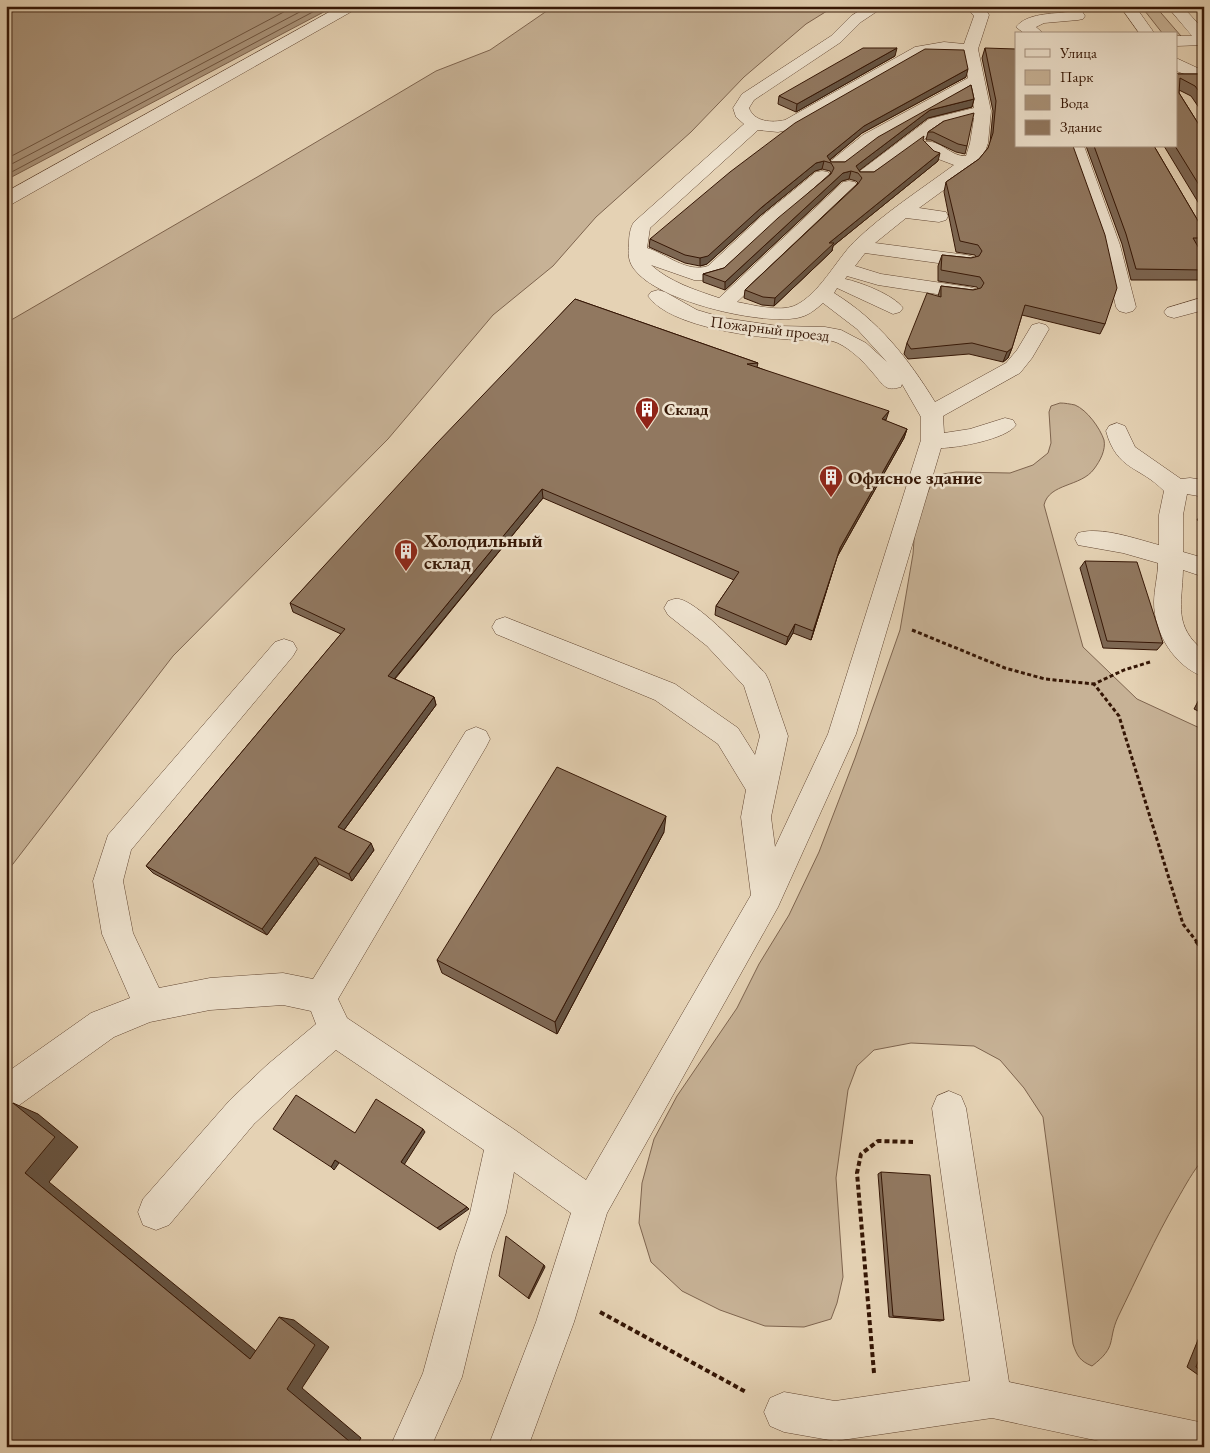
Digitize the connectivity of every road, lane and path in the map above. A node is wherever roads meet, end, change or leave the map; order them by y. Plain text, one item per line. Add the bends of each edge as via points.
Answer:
1 (351, 6) edge
2 (878, 6) edge
3 (1128, 6) edge
4 (1174, 6) edge
5 (977, 9) edge
6 (1078, 17) edge
7 (1019, 24) edge
8 (1147, 32) edge
9 (1204, 40) edge
10 (1178, 41) edge
11 (970, 49) junction
12 (1178, 65) edge
13 (1204, 76) edge
14 (976, 80) junction
15 (983, 111) junction
16 (754, 124) junction
17 (931, 146) edge
18 (1076, 148) edge
19 (968, 164) junction
20 (865, 174) edge
21 (849, 186) dead end
22 (6, 200) edge
23 (902, 212) junction
24 (939, 216) dead end
25 (860, 247) junction
26 (638, 250) junction
27 (967, 261) edge
28 (655, 279) junction
29 (832, 281) junction
30 (969, 293) edge
31 (1204, 302) edge
32 (723, 305) junction
33 (1126, 306) dead end
34 (893, 308) dead end
35 (1174, 312) dead end
36 (1039, 329) dead end
37 (932, 425) junction
38 (1005, 426) dead end
39 (1117, 431) dead end
40 (1176, 489) junction
41 (1204, 489) edge
42 (1087, 540) dead end
43 (1171, 558) junction
44 (1204, 568) edge
45 (677, 608) dead end
46 (505, 626) dead end
47 (916, 632) dead end
48 (284, 649) dead end
49 (1195, 659) edge
50 (1094, 684) junction
51 (476, 739) dead end
52 (761, 789) junction
53 (767, 897) junction
54 (1204, 951) edge
55 (321, 997) junction
56 (150, 1006) junction
57 (335, 1030) junction
58 (6, 1094) edge
59 (949, 1108) dead end
60 (503, 1142) junction
61 (954, 1143) junction
62 (592, 1206) junction
63 (156, 1212) dead end
64 (564, 1292) junction
65 (992, 1398) junction
66 (784, 1412) joint
67 (878, 1413) junction
68 (1204, 1442) edge
69 (410, 1447) edge
70 (508, 1447) edge

1 - 22 street
2 - 16 street via 856,19 836,39 748,97 741,108 744,117
3 - 8 street
4 - 9 street
5 - 7 street
5 - 11 street
6 - 7 street
9 - 10 street
11 - 14 street
11 - 16 street via 944,47 920,50 791,124 778,127
12 - 13 street
14 - 15 street
14 - 26 street via 869,140 769,220 715,270 694,274
15 - 19 street via 977,152
15 - 20 street via 935,124
16 - 26 street via 641,226
17 - 19 street
18 - 33 street via 1111,245
19 - 23 street
21 - 32 street
23 - 24 street
23 - 25 street
25 - 27 street
25 - 29 street
26 - 28 street via 642,267
28 - 32 street
28 - 37 street, Пожарный проезд via 651,288 659,297 714,323 795,334 834,335 856,345 896,386 911,410
29 - 30 street via 878,279
29 - 32 street via 799,311 779,315
29 - 34 street via 877,298
29 - 37 street via 850,311 869,327 901,364
31 - 35 street
36 - 37 street via 1012,368 937,410
37 - 38 street via 963,439
37 - 53 street via 842,734
39 - 40 street via 1128,454 1168,478
40 - 41 street via 1198,486
40 - 43 street via 1170,514
42 - 43 street via 1123,544
43 - 44 street
43 - 49 street via 1166,602 1173,635
45 - 52 street via 716,639 756,681 774,736
46 - 52 street via 665,692 728,736
47 - 50 path via 1005,668 1045,679
48 - 56 street via 118,844 108,881 118,934
49 - 50 path via 1124,670
50 - 54 path via 1119,716 1183,924
51 - 55 street
52 - 53 street via 756,817
53 - 62 street
55 - 56 street via 283,989 210,994
55 - 57 street
56 - 58 street via 103,1025
57 - 60 street
57 - 63 street via 242,1112
59 - 61 street
60 - 62 street
60 - 69 street via 488,1213 474,1253 442,1377
61 - 65 street
61 - 67 path via 878,1141 861,1154 857,1173
62 - 64 street
64 - 66 path
64 - 70 street
65 - 67 street
65 - 68 street
66 - 67 street via 835,1421

